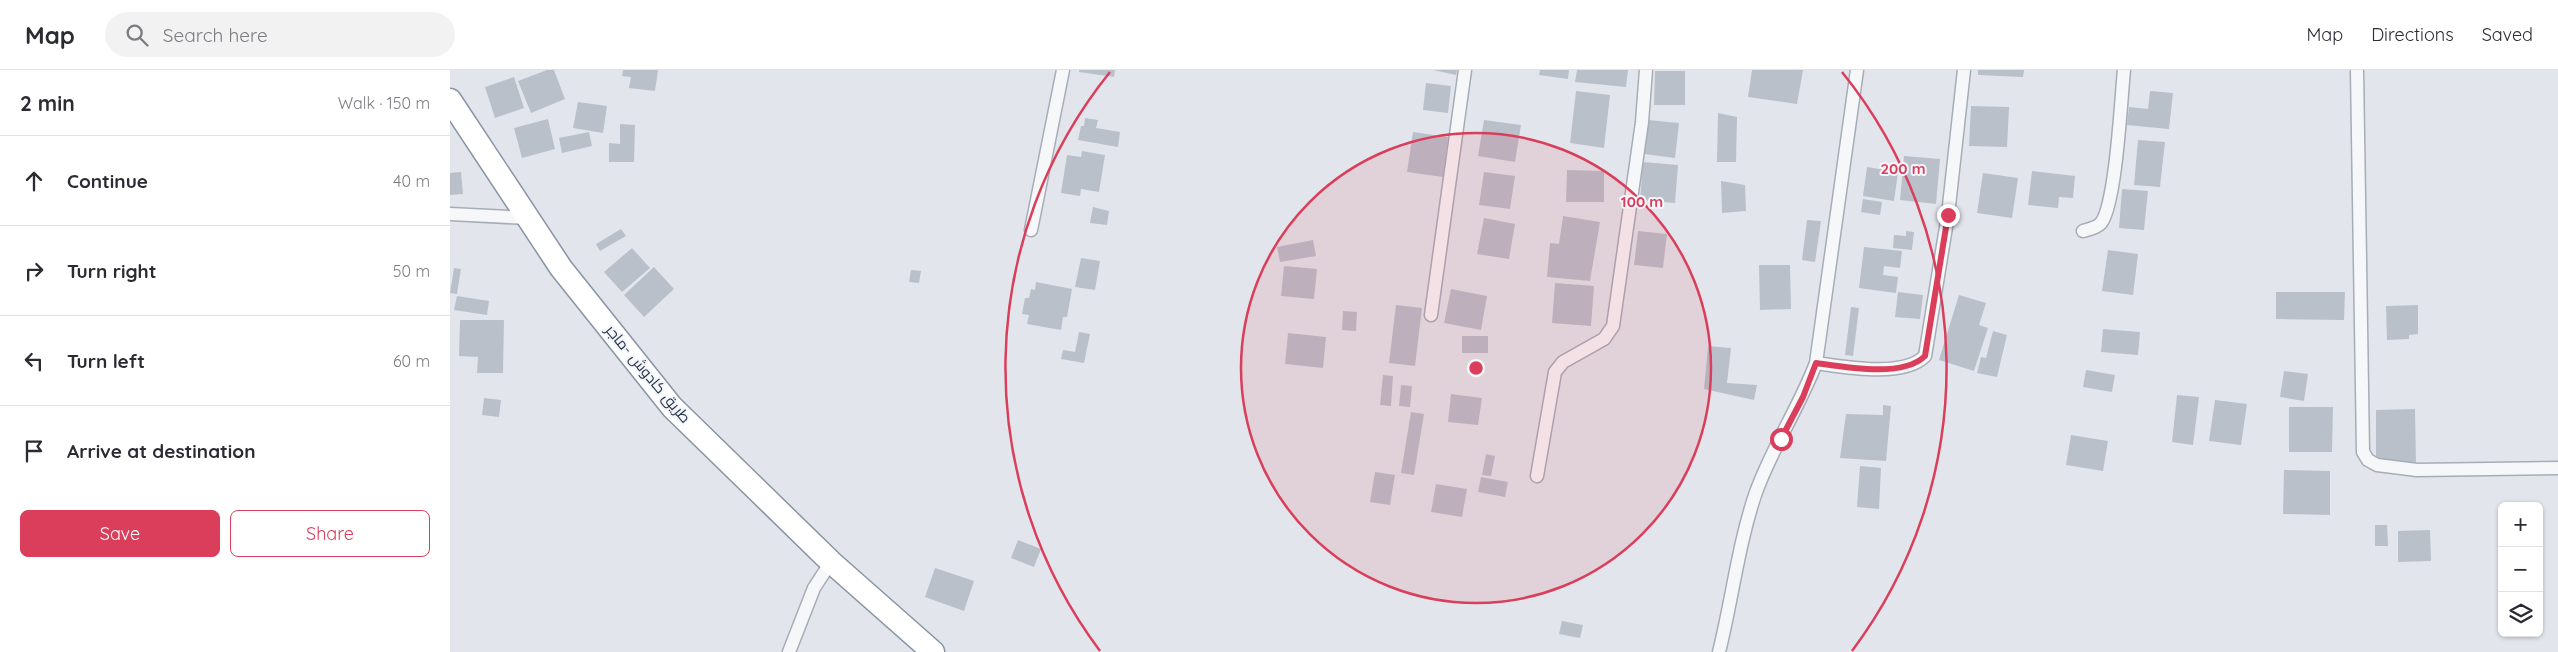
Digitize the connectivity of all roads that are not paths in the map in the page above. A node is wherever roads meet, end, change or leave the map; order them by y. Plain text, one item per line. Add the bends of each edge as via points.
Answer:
1 (1063, 70) edge
2 (1465, 70) edge
3 (1646, 70) edge
4 (1857, 70) edge
5 (1964, 70) edge
6 (2124, 70) edge
7 (2357, 70) edge
8 (450, 100) edge
9 (450, 214) edge
10 (527, 218) junction
11 (1031, 230) dead end
12 (2083, 231) dead end
13 (1431, 315) dead end
14 (1816, 363) junction
15 (2558, 468) edge
16 (1537, 476) dead end
17 (831, 562) junction
18 (789, 652) edge
19 (933, 652) edge
20 (1719, 652) edge

1 - 11 street
2 - 13 street
3 - 16 street via 1613,326 1604,338 1563,362 1556,372
4 - 14 street
5 - 14 street via 1948,215 1925,356 1918,363 1866,370
6 - 12 street via 2115,168 2106,215 2099,226
7 - 15 street via 2363,452 2368,460 2378,465 2417,470
8 - 10 highway, طريق كادوش -ماجر
9 - 10 street
10 - 17 highway, طريق كادوش -ماجر via 561,268 672,406
14 - 20 street via 1756,493 1740,546
17 - 18 street via 814,588
17 - 19 highway, طريق كادوش -ماجر

